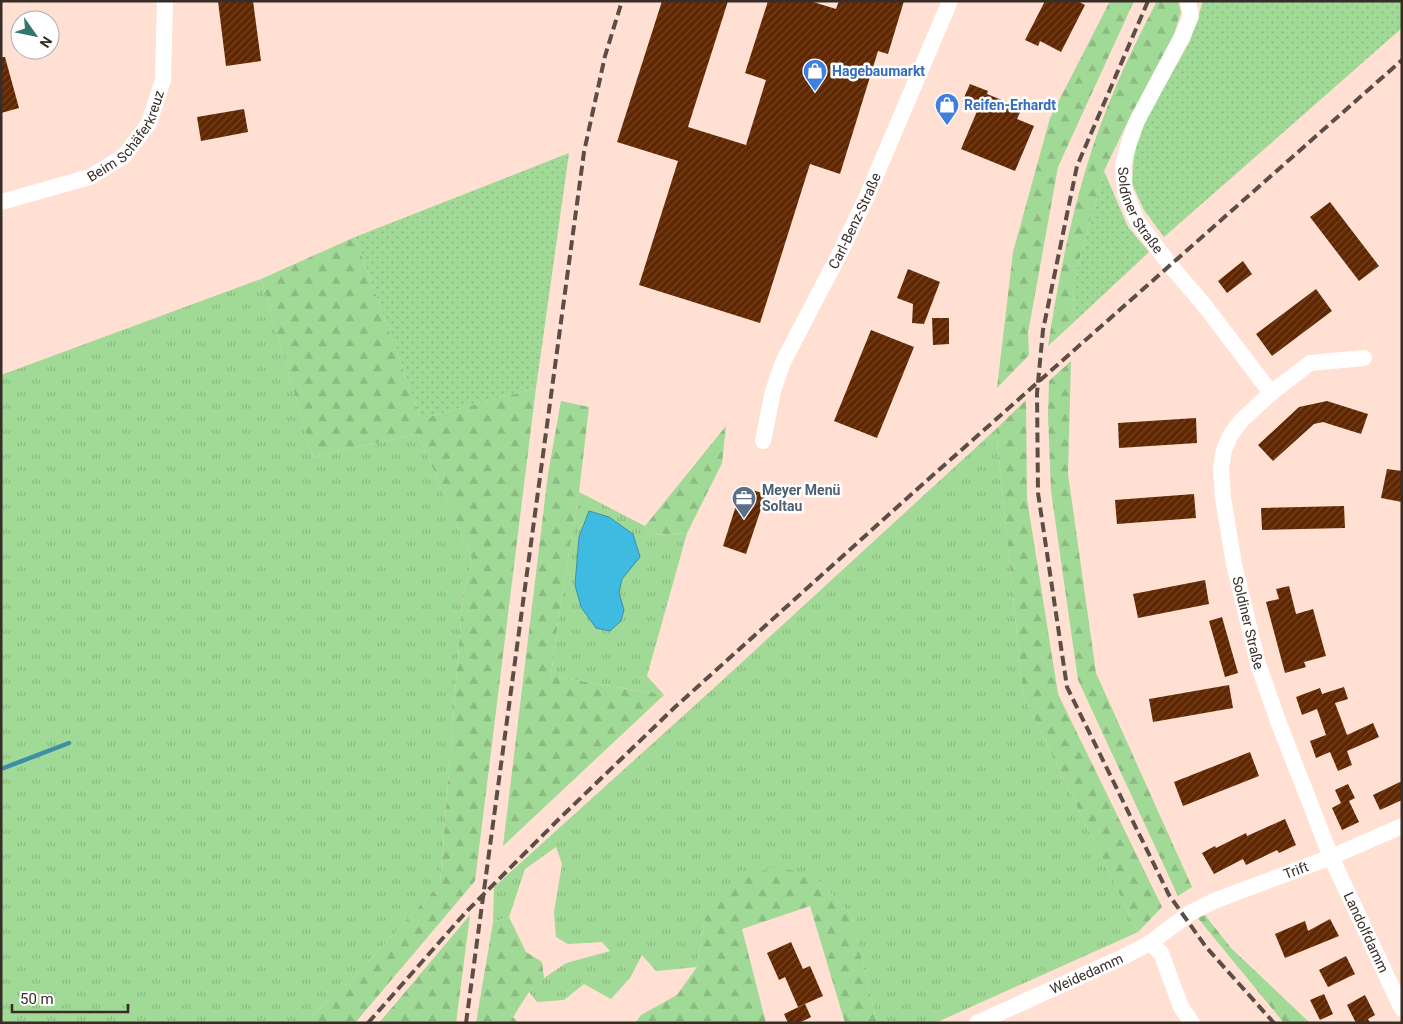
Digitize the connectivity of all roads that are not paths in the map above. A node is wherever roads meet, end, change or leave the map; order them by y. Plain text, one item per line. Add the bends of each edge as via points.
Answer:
1 (165, 1) edge
2 (950, 1) edge
3 (1188, 1) edge
4 (1, 202) edge
5 (1364, 358) dead end
6 (1271, 393) junction
7 (763, 441) dead end
8 (1402, 826) edge
9 (1332, 857) junction
10 (1190, 913) joint
11 (1150, 943) junction
12 (1402, 1009) edge
13 (977, 1023) edge
14 (1192, 1023) edge

1 - 4 street, Beim Schäferkreuz via 163,80 149,123 124,156 90,178
2 - 7 street, Carl-Benz-Straße via 867,196 783,362 773,391
3 - 6 street, Soldiner Straße via 1191,16 1129,143 1123,166 1124,192 1137,221
5 - 6 street, Soldiner Straße via 1310,362
6 - 9 street, Soldiner Straße via 1231,434 1221,468 1223,498 1234,564 1258,664
8 - 9 street, Trift
9 - 10 street, Trift
9 - 12 street, Landolfdamm
10 - 11 street, Weidedamm
11 - 13 street, Weidedamm
11 - 14 street via 1161,953 1181,1007

